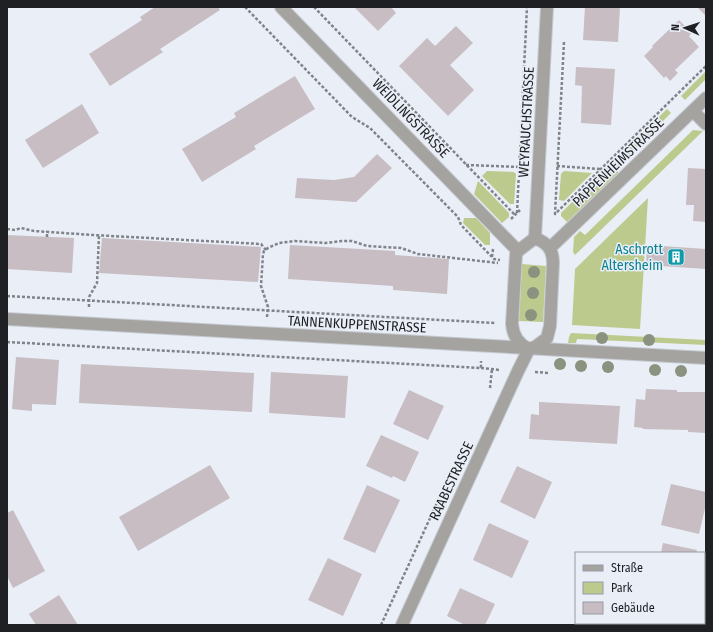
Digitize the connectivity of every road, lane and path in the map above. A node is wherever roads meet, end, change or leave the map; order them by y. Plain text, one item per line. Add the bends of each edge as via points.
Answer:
1 (245, 7) edge
2 (281, 7) edge
3 (314, 7) edge
4 (527, 7) edge
5 (547, 7) edge
6 (564, 39) dead end
7 (706, 66) edge
8 (706, 98) edge
9 (693, 111) junction
10 (706, 124) edge
11 (466, 164) junction
12 (519, 167) junction
13 (538, 168) junction
14 (557, 168) junction
15 (600, 169) junction
16 (7, 229) edge
17 (47, 232) junction
18 (99, 235) junction
19 (47, 237) dead end
20 (535, 238) junction
21 (551, 247) junction
22 (266, 250) junction
23 (518, 251) junction
24 (492, 257) dead end
25 (498, 263) dead end
26 (7, 296) edge
27 (89, 301) junction
28 (267, 310) junction
29 (7, 319) edge
30 (484, 322) junction
31 (512, 324) junction
32 (7, 342) edge
33 (482, 346) junction
34 (529, 349) junction
35 (706, 358) edge
36 (492, 369) dead end
37 (487, 395) dead end
38 (457, 459) dead end
39 (381, 625) edge
40 (402, 625) edge

1 - 24 path via 352,117 370,128 458,217 461,225
2 - 23 street, WEIDLINGSTRASSE
3 - 11 path
4 - 12 path
5 - 13 street, WEYRAUCHSTRASSE
6 - 14 path
7 - 15 path
8 - 9 street, PAPPENHEIMSTRASSE
9 - 10 street
9 - 21 street, PAPPENHEIMSTRASSE
11 - 12 path
11 - 12 path via 516,214
12 - 13 path
13 - 14 path
13 - 20 street, WEYRAUCHSTRASSE
14 - 15 path
14 - 15 path via 555,214
16 - 17 path via 21,228
17 - 18 path
17 - 19 path
18 - 22 path via 261,244
18 - 27 path via 96,283
20 - 21 street
20 - 23 street
21 - 34 street via 553,258 550,326 547,338 535,348
22 - 25 path via 289,241 317,244 352,241 370,248 401,248 422,256
22 - 28 path via 263,254 261,286
23 - 31 street
26 - 27 path
27 - 28 path
28 - 30 path
29 - 33 street, TANNENKUPPENSTRASSE
30 - 31 path
30 - 33 path
31 - 34 street via 513,334
32 - 33 path via 481,368
33 - 34 street, TANNENKUPPENSTRASSE
34 - 35 street, TANNENKUPPENSTRASSE
34 - 40 street, RAABESTRASSE
36 - 37 path via 491,387
38 - 39 path

